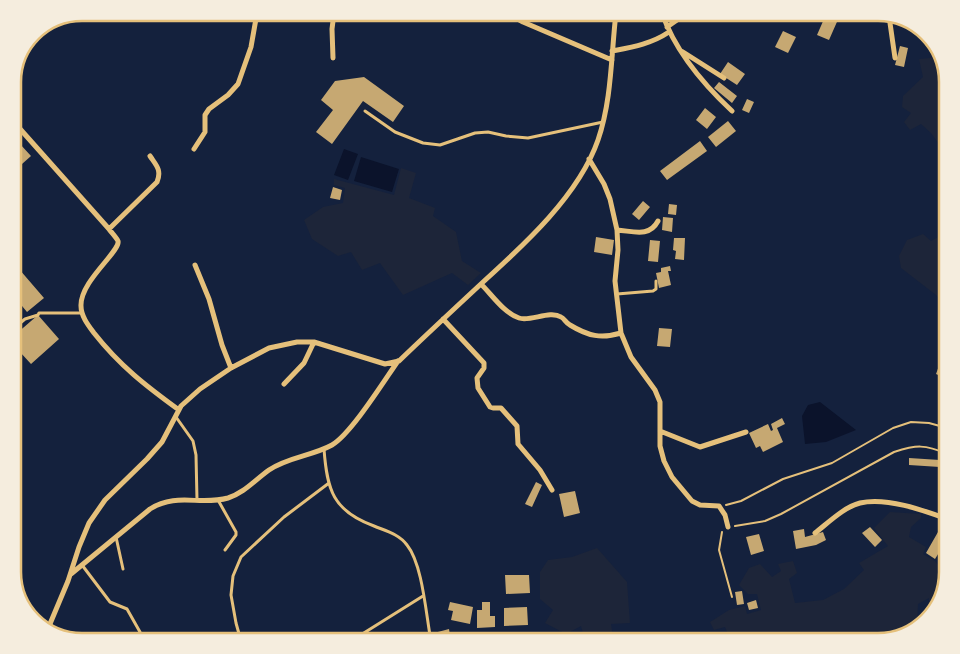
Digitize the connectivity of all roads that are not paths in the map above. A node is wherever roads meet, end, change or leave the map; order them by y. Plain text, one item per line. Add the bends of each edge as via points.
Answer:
1 (255, 21) edge
2 (333, 21) edge
3 (521, 21) edge
4 (615, 21) edge
5 (665, 21) edge
6 (678, 21) edge
7 (890, 22) edge
8 (668, 30) junction
9 (680, 50) junction
10 (612, 51) junction
11 (333, 58) dead end
12 (895, 58) dead end
13 (612, 60) junction
14 (724, 78) dead end
15 (732, 110) dead end
16 (365, 111) dead end
17 (603, 122) junction
18 (21, 130) edge
19 (194, 149) dead end
20 (150, 156) dead end
21 (589, 158) junction
22 (658, 221) dead end
23 (109, 229) junction
24 (617, 230) junction
25 (195, 265) dead end
26 (656, 281) dead end
27 (482, 284) junction
28 (617, 294) junction
29 (82, 313) junction
30 (443, 319) junction
31 (21, 322) edge
32 (621, 333) junction
33 (314, 342) junction
34 (399, 361) junction
35 (231, 368) junction
36 (284, 384) dead end
37 (179, 410) junction
38 (176, 417) junction
39 (660, 431) junction
40 (746, 432) dead end
41 (324, 449) junction
42 (329, 483) junction
43 (552, 490) dead end
44 (196, 500) junction
45 (218, 500) junction
46 (939, 515) edge
47 (728, 527) road end
48 (815, 533) dead end
49 (116, 536) junction
50 (225, 550) dead end
51 (82, 565) junction
52 (123, 569) dead end
53 (70, 574) junction
54 (423, 593) junction
55 (50, 623) edge
56 (140, 632) dead end
57 (239, 633) edge
58 (364, 633) edge
59 (430, 633) edge

1 - 19 street via 251,47 238,84 209,109 205,115 205,132
2 - 11 street
3 - 13 street
4 - 10 street
5 - 8 street
6 - 8 street
7 - 12 street
8 - 9 street
8 - 10 street via 654,41
9 - 14 street
9 - 15 street via 702,80
10 - 13 street
13 - 17 street
16 - 17 lane via 395,132 423,143 440,145 481,132 528,138
17 - 21 street
18 - 23 street
20 - 23 street via 160,175
21 - 24 street via 610,199
21 - 27 street via 558,207
22 - 24 street via 647,232
23 - 29 street via 118,246 83,291
24 - 28 street
25 - 35 street
26 - 28 lane via 653,292
27 - 30 street
27 - 32 street via 508,311 520,318 561,316 570,325 595,336 603,338
28 - 32 street
29 - 31 lane via 40,313
29 - 37 street via 120,364
30 - 34 street
30 - 43 street via 484,363 477,378 478,388 490,407 503,409 514,421 518,428 518,444
32 - 39 street via 631,357 660,402
33 - 34 street via 385,364
33 - 35 street via 269,348
33 - 36 street via 304,363
34 - 41 street via 352,426
35 - 37 street via 200,389
37 - 38 street
38 - 44 lane via 193,441
38 - 53 street via 148,459 105,500 79,546
39 - 40 street via 700,447
39 - 47 street via 660,446 672,477 692,501 719,506
41 - 42 lane
41 - 45 street via 292,458 269,470 238,495
42 - 54 lane via 344,511 360,521 394,533 407,544 416,559
42 - 57 lane via 284,516 242,557 233,576 231,595
44 - 45 street
44 - 49 street via 159,503
45 - 50 lane via 236,532
46 - 48 street via 895,504 861,503
49 - 51 street
49 - 52 lane
51 - 53 street
51 - 56 lane via 110,602 127,609
53 - 55 street
54 - 58 lane
54 - 59 lane

